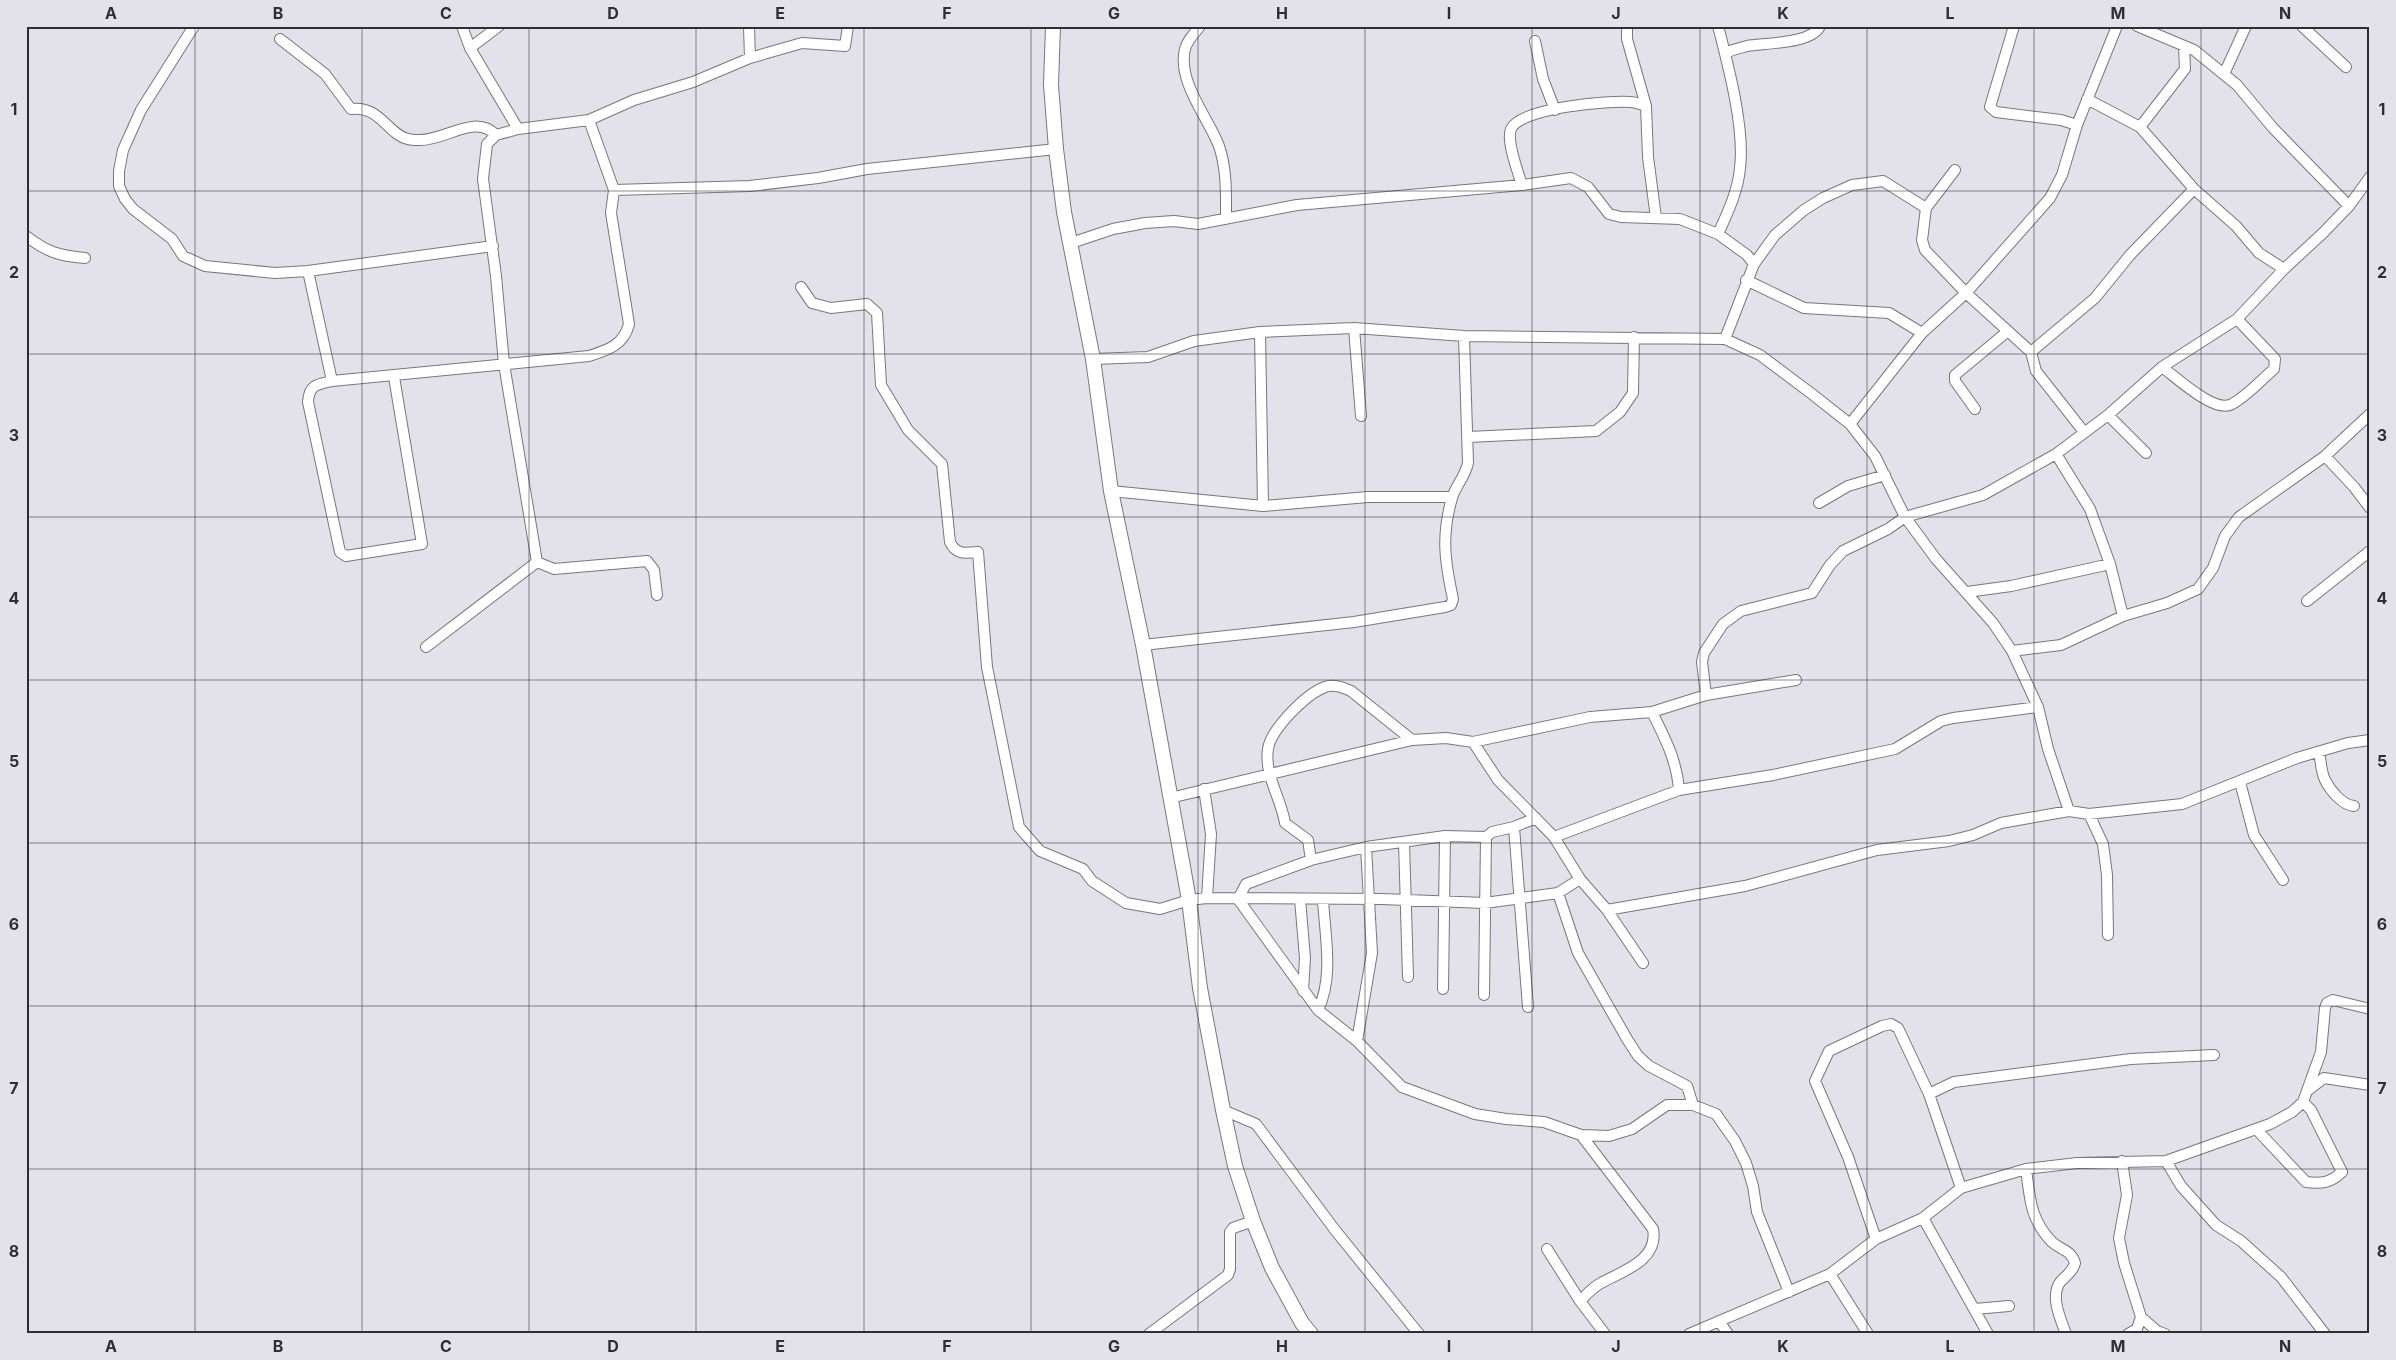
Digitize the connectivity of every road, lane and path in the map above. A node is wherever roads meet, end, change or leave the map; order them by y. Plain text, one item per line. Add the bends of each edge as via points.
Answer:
1 (194, 26) edge
2 (462, 26) edge
3 (500, 26) edge
4 (749, 26) edge
5 (848, 26) edge
6 (1054, 26) edge
7 (1200, 26) edge
8 (1627, 26) edge
9 (1718, 26) edge
10 (1820, 26) edge
11 (2014, 26) edge
12 (2117, 26) edge
13 (2137, 26) edge
14 (2246, 26) edge
15 (2302, 26) edge
16 (280, 39) dead end
17 (1535, 41) dead end
18 (2184, 47) junction
19 (470, 48) junction
20 (1725, 53) junction
21 (750, 58) junction
22 (2346, 66) dead end
23 (2224, 74) junction
24 (2087, 99) junction
25 (1646, 106) junction
26 (1555, 110) junction
27 (589, 120) junction
28 (2077, 125) junction
29 (2140, 127) junction
30 (518, 129) junction
31 (496, 135) junction
32 (1056, 149) junction
33 (1955, 170) dead end
34 (2370, 178) edge
35 (1522, 185) junction
36 (2194, 189) junction
37 (614, 190) junction
38 (2349, 206) junction
39 (1926, 208) junction
40 (1656, 218) junction
41 (1226, 219) junction
42 (1718, 234) junction
43 (26, 236) edge
44 (1071, 243) junction
45 (492, 246) junction
46 (85, 258) dead end
47 (1754, 264) junction
48 (2284, 269) junction
49 (308, 271) junction
50 (1746, 280) junction
51 (801, 287) dead end
52 (1966, 293) junction
53 (2237, 319) junction
54 (1354, 328) junction
55 (2008, 331) junction
56 (1260, 332) junction
57 (1922, 333) junction
58 (1464, 336) junction
59 (1634, 337) junction
60 (1725, 339) junction
61 (2031, 352) junction
62 (1093, 358) junction
63 (504, 364) junction
64 (2162, 367) junction
65 (394, 377) junction
66 (332, 381) junction
67 (1975, 409) dead end
68 (2370, 414) edge
69 (2108, 415) junction
70 (1361, 416) dead end
71 (1850, 424) junction
72 (2084, 432) junction
73 (1468, 437) junction
74 (2146, 453) dead end
75 (2056, 454) junction
76 (2326, 456) junction
77 (1885, 475) junction
78 (1111, 491) junction
79 (1452, 497) junction
80 (1820, 503) dead end
81 (1263, 506) junction
82 (2370, 508) edge
83 (1905, 516) junction
84 (2370, 551) edge
85 (537, 562) junction
86 (2110, 564) junction
87 (1967, 592) junction
88 (657, 596) dead end
89 (2308, 601) dead end
90 (2123, 616) junction
91 (1143, 645) junction
92 (426, 647) dead end
93 (2012, 651) junction
94 (1796, 680) dead end
95 (1706, 695) junction
96 (2038, 707) junction
97 (1652, 712) junction
98 (1412, 740) junction
99 (2370, 740) edge
100 (1473, 742) junction
101 (2319, 752) junction
102 (1269, 776) junction
103 (2240, 782) junction
104 (1204, 789) junction
105 (1678, 790) junction
106 (1170, 798) junction
107 (2354, 806) dead end
108 (2069, 811) junction
109 (2089, 814) junction
110 (1536, 818) junction
111 (1514, 827) junction
112 (1445, 836) junction
113 (1486, 837) junction
114 (1554, 837) junction
115 (1404, 842) junction
116 (1366, 847) junction
117 (1311, 860) junction
118 (1580, 879) junction
119 (2283, 880) dead end
120 (1558, 893) junction
121 (1208, 898) junction
122 (1520, 898) junction
123 (1238, 899) junction
124 (1300, 899) junction
125 (1370, 899) junction
126 (1189, 900) junction
127 (1323, 900) junction
128 (1407, 901) junction
129 (1443, 901) junction
130 (1485, 903) junction
131 (1607, 910) junction
132 (2108, 935) dead end
133 (1643, 963) dead end
134 (1408, 976) dead end
135 (1443, 989) dead end
136 (1303, 992) junction
137 (1484, 995) dead end
138 (1528, 1008) dead end
139 (2370, 1009) edge
140 (1318, 1010) junction
141 (1356, 1041) junction
142 (2214, 1055) dead end
143 (2317, 1062) junction
144 (2324, 1078) junction
145 (2370, 1085) edge
146 (2306, 1092) junction
147 (1929, 1094) junction
148 (2303, 1102) junction
149 (1693, 1105) junction
150 (1223, 1110) junction
151 (2257, 1130) junction
152 (1581, 1135) junction
153 (2122, 1161) junction
154 (2166, 1161) junction
155 (2026, 1169) junction
156 (1961, 1188) junction
157 (1923, 1218) junction
158 (1253, 1221) junction
159 (1876, 1239) junction
160 (1547, 1249) dead end
161 (1830, 1274) junction
162 (1789, 1292) junction
163 (1580, 1301) junction
164 (2010, 1306) dead end
165 (1975, 1309) junction
166 (2141, 1317) junction
167 (1719, 1321) junction
168 (1149, 1334) edge
169 (1311, 1334) edge
170 (1419, 1334) edge
171 (1605, 1334) edge
172 (1690, 1334) edge
173 (1728, 1334) edge
174 (1868, 1334) edge
175 (1988, 1334) edge
176 (2066, 1334) edge
177 (2128, 1334) edge
178 (2165, 1334) edge
179 (2325, 1334) edge

1 - 49 street via 141,110 123,150 119,186 125,199 132,209 172,239 183,256 205,266 275,273
2 - 19 street
3 - 19 street
4 - 21 street
5 - 21 street via 845,46 802,43
6 - 32 main road via 1051,85
7 - 41 street via 1185,49 1185,64 1190,90 1219,147 1226,179
8 - 25 street via 1627,39
9 - 20 street
10 - 20 street via 1812,35 1802,39 1746,46
11 - 28 street via 1990,107 1996,112
12 - 24 street
13 - 18 street
14 - 23 street
15 - 22 street
16 - 31 street via 325,74 351,109 360,108 372,113 406,139 426,140 480,126 489,128
17 - 26 street via 1543,79
18 - 23 street via 2194,50
18 - 29 street via 2185,69
19 - 30 street
20 - 42 street via 1738,127 1740,167 1734,199
21 - 27 street
23 - 38 street
24 - 28 street
24 - 29 street
25 - 26 street via 1632,102
25 - 40 street via 1648,157
26 - 35 street via 1530,115 1511,129 1509,138
27 - 30 street
27 - 37 street
28 - 52 street via 2062,175 2050,198
29 - 36 street
30 - 31 street
31 - 45 street via 487,144 483,179
32 - 37 street via 867,169 750,186
32 - 44 main road
33 - 39 street
34 - 38 street
35 - 40 street via 1571,178 1588,187 1609,214
35 - 41 street via 1297,205
36 - 48 street via 2236,226 2259,253
36 - 61 street via 2130,254 2095,298
37 - 63 street via 611,213 629,324 622,341 589,356
38 - 48 street
39 - 47 street via 1883,181 1852,185 1823,198 1788,223 1774,235
39 - 52 street via 1922,240 1925,250
40 - 42 street via 1680,219
41 - 44 street via 1198,224 1174,221 1144,223
42 - 47 street via 1748,255
43 - 46 street via 45,250
44 - 62 main road
45 - 49 street
45 - 63 street
47 - 50 street
48 - 53 street
49 - 66 street
50 - 57 street via 1804,308 1890,314
50 - 60 street
51 - 126 street via 812,303 830,308 868,304 872,308 876,314 881,385 908,430 942,464 953,548 960,553 978,552 987,666 1019,827 1040,851 1083,869 1092,881 1126,903 1160,909
52 - 55 street
52 - 57 street
53 - 64 street
53 - 64 street via 2276,363 2274,369 2231,405 2212,404
54 - 56 street
54 - 58 street
54 - 70 street
55 - 61 street
55 - 67 street via 1955,375 1955,381
56 - 62 street via 1194,341 1148,357
56 - 81 street
57 - 71 street
58 - 59 street
58 - 73 street
59 - 60 street
59 - 73 street via 1633,393 1620,412 1596,431
60 - 71 street via 1760,355
61 - 72 street via 2036,371
62 - 78 main road
63 - 65 street
63 - 85 street
64 - 69 street
65 - 66 street
65 - 66 street via 422,544 346,556 340,552 308,402 308,392 315,384
68 - 76 street
69 - 72 street
69 - 74 street
71 - 77 street via 1875,456
72 - 75 street
73 - 79 street via 1465,475
75 - 83 street via 1983,496
75 - 86 street via 2090,510
76 - 82 street
76 - 90 street via 2239,516 2225,536 2214,568 2198,589 2167,604
77 - 80 street via 1848,486
77 - 83 street
78 - 81 street
78 - 91 main road
79 - 81 street via 1368,497
79 - 91 street via 1444,555 1453,599 1445,607 1354,622
83 - 87 street via 1936,559
83 - 95 street via 1888,529 1843,551 1812,593 1740,611 1723,624 1704,653
84 - 89 street
85 - 88 street via 554,569 647,561 654,570
85 - 92 street
86 - 87 street via 2011,586
86 - 90 street
87 - 93 street
90 - 93 street via 2061,644
91 - 106 main road
93 - 96 street
94 - 95 street
95 - 97 street
96 - 105 street via 1941,721 1895,749 1866,757
96 - 108 street
97 - 100 street via 1590,717
97 - 105 street via 1669,746 1677,771
98 - 100 street via 1446,738
98 - 102 street
98 - 102 street via 1351,691 1339,686 1325,687 1299,704 1271,739
99 - 101 street
100 - 110 street via 1498,780
101 - 103 street
101 - 107 street via 2325,780 2346,805
102 - 104 street
102 - 117 street via 1285,823 1308,840
103 - 109 street via 2182,804
103 - 119 street via 2254,835
104 - 106 street
104 - 121 street via 1211,834
105 - 114 street
106 - 126 main road
108 - 109 street
108 - 131 street via 2000,823 1948,842 1877,850 1745,886
109 - 132 street via 2103,844
110 - 111 street
110 - 114 street
111 - 113 street via 1492,832
111 - 122 street
112 - 113 street
112 - 115 street
112 - 129 street
113 - 130 street
114 - 118 street
115 - 116 street
115 - 128 street
116 - 117 street
116 - 125 street
117 - 123 street via 1246,884
118 - 120 street
118 - 131 street
120 - 122 street
120 - 149 street via 1578,954 1627,1039 1649,1066 1687,1086
121 - 123 street
121 - 126 street
122 - 130 street
122 - 138 street
123 - 124 street
123 - 136 street
124 - 127 street
124 - 136 street via 1305,958
125 - 127 street
125 - 128 street
125 - 141 street via 1372,953
126 - 150 main road via 1200,988
127 - 140 street via 1328,967 1324,998
128 - 129 street
128 - 134 street
129 - 130 street
129 - 135 street
130 - 137 street
131 - 133 street
136 - 140 street
139 - 143 street via 2334,1000 2327,1003
140 - 141 street
141 - 152 street via 1402,1087 1475,1114 1544,1122
142 - 147 street via 2131,1059 1954,1082
143 - 144 street
143 - 146 street
144 - 145 street
144 - 146 street
146 - 148 street
147 - 156 street
147 - 159 street via 1898,1028 1891,1024 1828,1051 1815,1081 1848,1156
148 - 151 street via 2292,1112
148 - 151 street via 2311,1110 2342,1172 2334,1179 2322,1184 2306,1182
149 - 152 street via 1667,1105 1632,1129 1609,1136
149 - 162 street via 1716,1114 1735,1141 1746,1163 1757,1212
150 - 158 main road
150 - 170 street via 1256,1124 1335,1230
151 - 154 street
152 - 163 street via 1653,1229 1654,1242 1638,1263 1599,1284
153 - 154 street
153 - 155 street
153 - 166 street via 2127,1195 2119,1238
154 - 179 street via 2181,1186 2216,1225 2241,1241 2281,1277
155 - 156 street
155 - 176 street via 2034,1217 2053,1242 2066,1249 2075,1263 2059,1283 2056,1297
156 - 157 street
157 - 159 street
157 - 165 street
158 - 168 street via 1230,1232 1228,1274
158 - 169 main road via 1272,1268
159 - 161 street
160 - 163 street
161 - 162 street
161 - 174 street
162 - 167 street
163 - 171 street
164 - 165 street
165 - 175 street
166 - 177 street via 2137,1329
166 - 178 street
167 - 172 street
167 - 173 street

